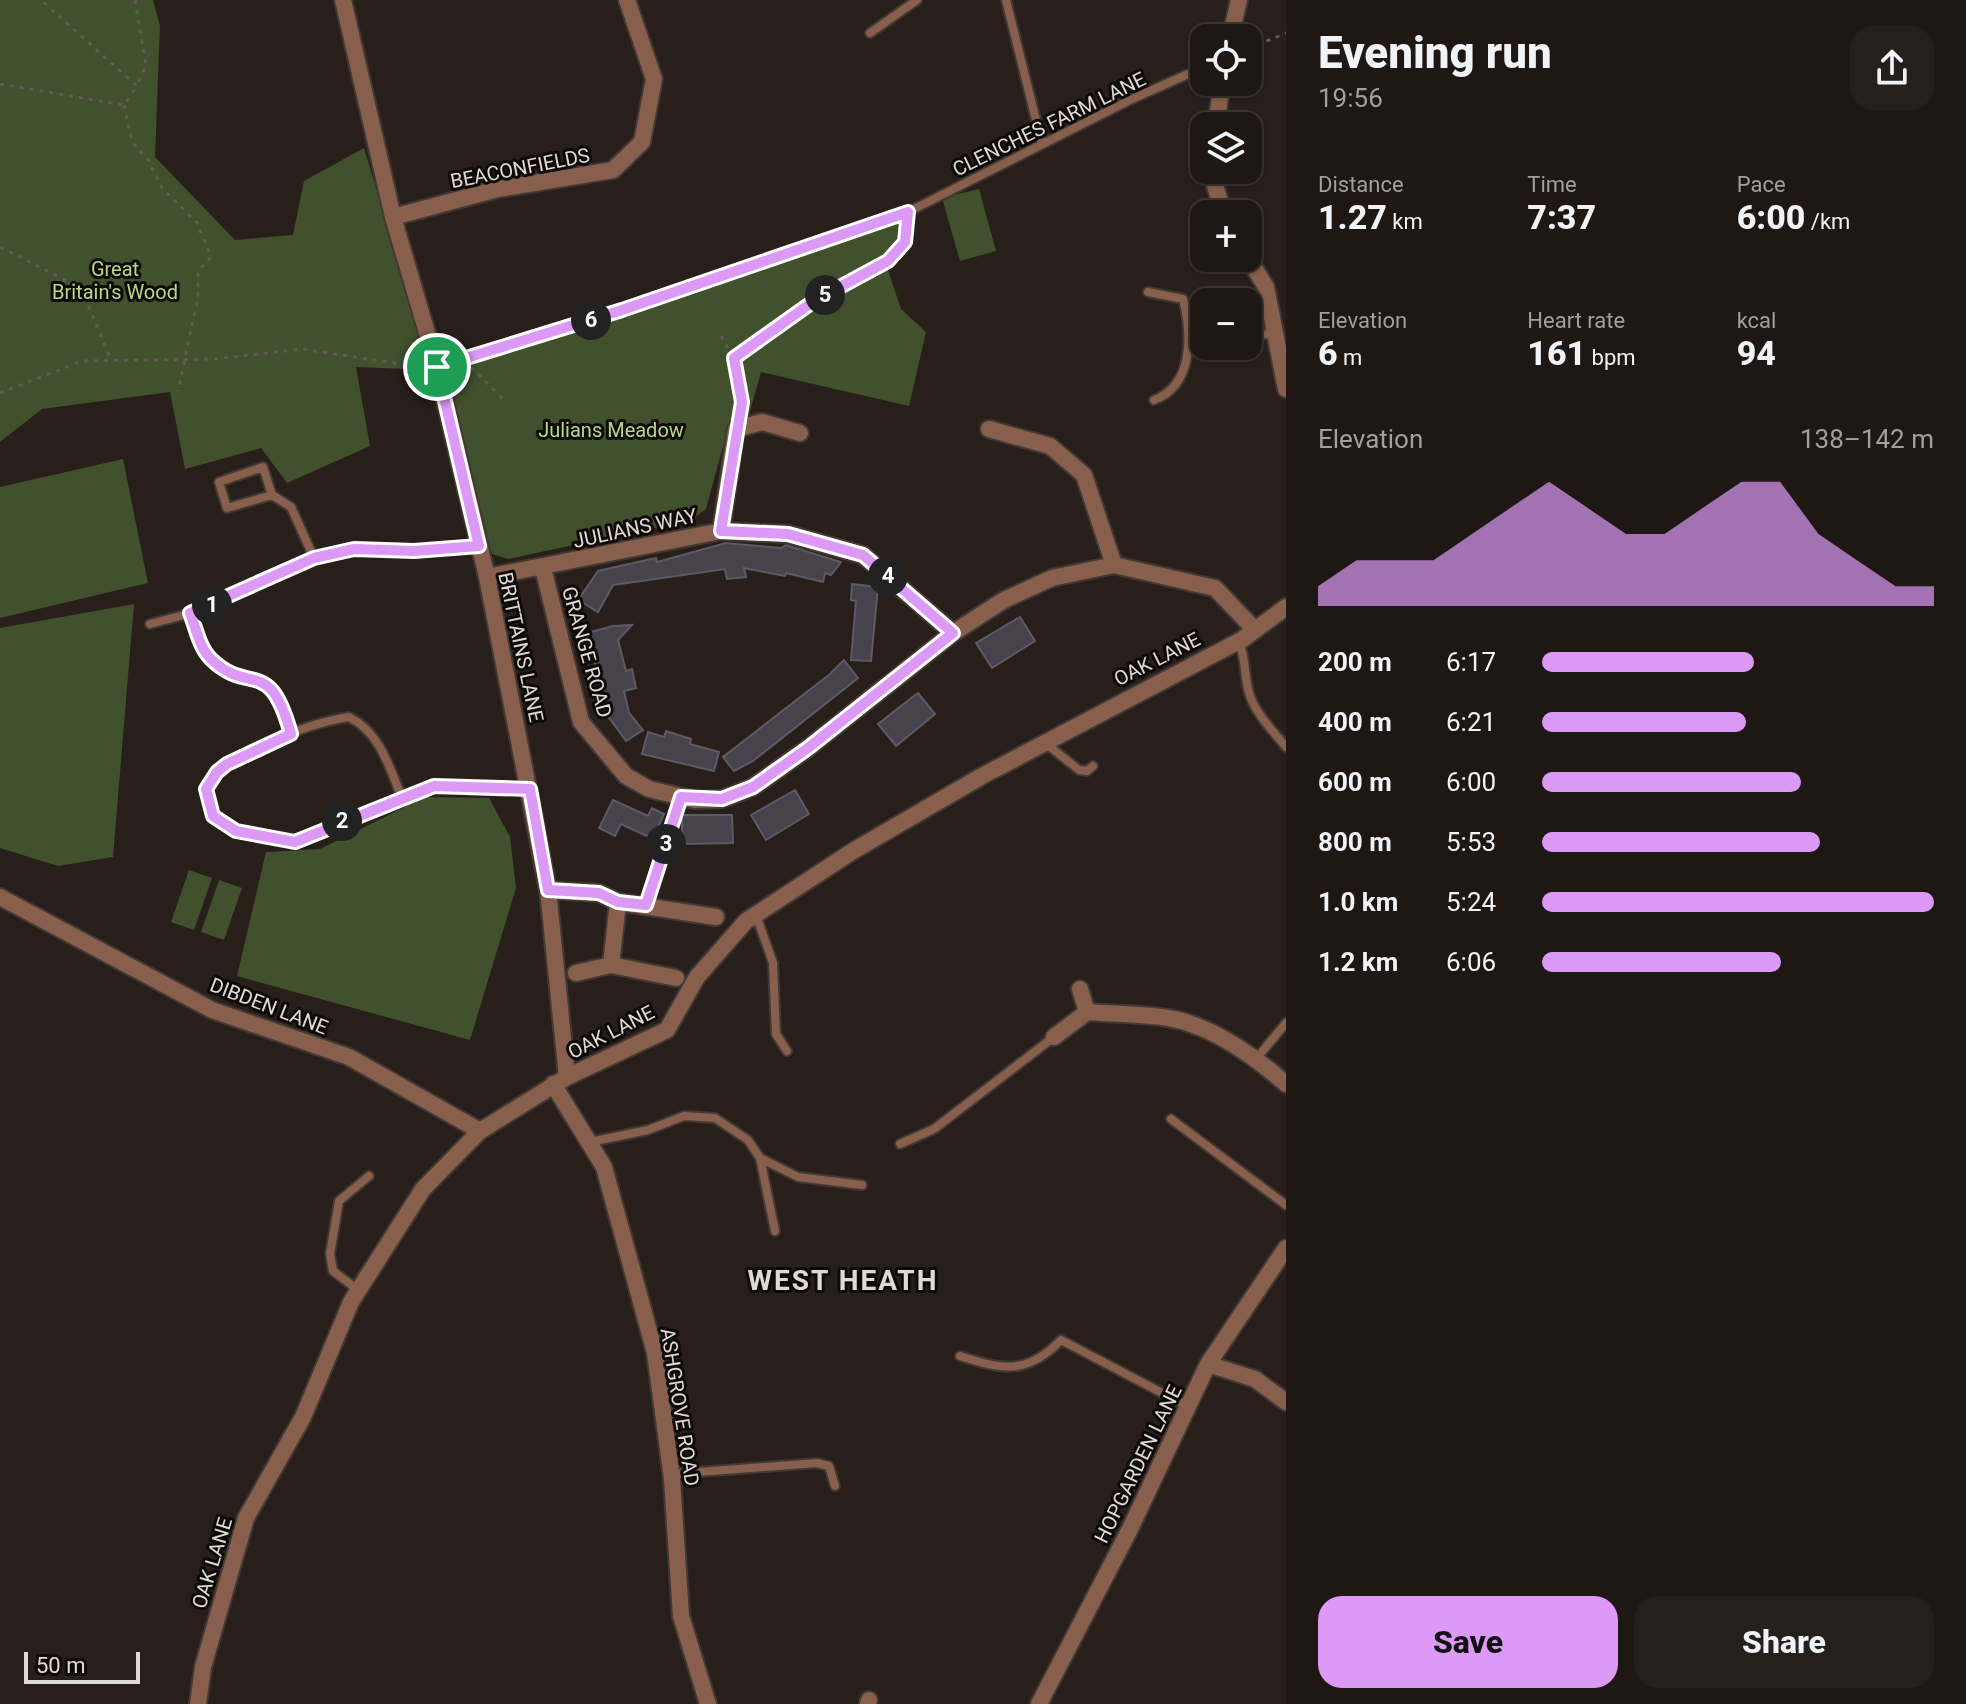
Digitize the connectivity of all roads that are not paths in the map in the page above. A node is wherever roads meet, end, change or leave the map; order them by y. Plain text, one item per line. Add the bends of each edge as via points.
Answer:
1 (627, 0) edge
2 (917, 0) edge
3 (1006, 0) edge
4 (1239, 0) edge
5 (348, 1) edge
6 (1233, 24) edge
7 (870, 33) dead end
8 (1190, 74) edge
9 (1042, 144) junction
10 (908, 212) road end
11 (393, 217) junction
12 (1257, 272) edge
13 (1148, 292) dead end
14 (1190, 331) edge
15 (1262, 334) edge
16 (1275, 334) junction
17 (1190, 340) edge
18 (1286, 389) edge
19 (1154, 400) dead end
20 (989, 429) dead end
21 (800, 433) dead end
22 (272, 495) junction
23 (721, 531) junction
24 (479, 546) junction
25 (314, 558) junction
26 (1114, 565) junction
27 (543, 568) junction
28 (487, 577) junction
29 (1286, 607) edge
30 (190, 613) junction
31 (150, 624) dead end
32 (1255, 630) junction
33 (953, 633) junction
34 (1239, 641) junction
35 (291, 734) junction
36 (1043, 742) junction
37 (1286, 747) edge
38 (1093, 766) dead end
39 (530, 789) junction
40 (402, 798) junction
41 (548, 890) junction
42 (0, 897) edge
43 (618, 902) junction
44 (756, 914) junction
45 (716, 917) dead end
46 (611, 965) junction
47 (576, 973) dead end
48 (676, 978) dead end
49 (1080, 989) dead end
50 (1087, 1012) junction
51 (1286, 1023) edge
52 (1054, 1037) joint
53 (787, 1051) dead end
54 (1256, 1059) junction
55 (560, 1080) junction
56 (1286, 1084) edge
57 (1171, 1119) dead end
58 (480, 1131) junction
59 (589, 1143) junction
60 (900, 1144) dead end
61 (760, 1158) junction
62 (369, 1176) dead end
63 (862, 1185) dead end
64 (1286, 1205) edge
65 (775, 1231) dead end
66 (1286, 1248) edge
67 (358, 1290) junction
68 (960, 1356) dead end
69 (1208, 1364) junction
70 (1286, 1402) edge
71 (1188, 1406) junction
72 (672, 1474) junction
73 (835, 1486) dead end
74 (198, 1704) edge
75 (708, 1704) edge
76 (1039, 1704) edge

1 - 11 street, BEACONFIELDS via 654,79 642,142 613,170 498,189
2 - 7 lane
3 - 9 lane
4 - 6 street
5 - 11 street, BRITTAINS LANE
8 - 9 lane, CLENCHES FARM LANE
9 - 10 lane, CLENCHES FARM LANE
11 - 24 street, BRITTAINS LANE via 437,367
12 - 16 street via 1266,287
13 - 14 lane via 1183,299
15 - 16 lane
16 - 18 street
17 - 19 lane via 1179,379 1170,394
20 - 26 street via 1050,446 1084,475
21 - 23 street via 762,422 736,429
22 - 22 lane via 227,508 219,482 263,467
22 - 25 lane via 291,507
23 - 27 street, JULIANS WAY
23 - 33 street, JULIANS WAY via 788,534 863,555
24 - 25 lane via 354,549
24 - 28 street, BRITTAINS LANE
25 - 30 lane
26 - 32 street, GRANGE ROAD via 1215,588
26 - 33 street, GRANGE ROAD via 1052,578
27 - 28 street, JULIANS WAY
27 - 33 street, GRANGE ROAD via 581,722 626,776 681,797 722,799 753,787
28 - 39 street, BRITTAINS LANE
29 - 32 street, OAK LANE
30 - 31 lane
30 - 35 lane via 209,657 274,690
32 - 34 street, OAK LANE
34 - 36 street, OAK LANE
34 - 37 lane via 1249,694
35 - 40 lane via 327,720 349,717 360,722 384,754
35 - 40 lane via 217,772 206,789 213,816 236,831 295,842
36 - 38 lane via 1079,770
36 - 44 street, OAK LANE via 853,851
39 - 40 lane via 434,786
39 - 41 street, BRITTAINS LANE
41 - 43 street via 599,893
41 - 55 street, BRITTAINS LANE
42 - 58 street, DIBDEN LANE via 212,1010 349,1057
43 - 45 street
43 - 46 street
44 - 53 lane via 773,963 776,1034
44 - 55 street, OAK LANE via 722,944 667,1030
46 - 47 street
46 - 48 street
49 - 50 street
50 - 52 street
50 - 54 street via 1170,1018
51 - 54 lane
52 - 60 lane via 934,1129
54 - 56 street
55 - 58 street, OAK LANE
55 - 59 street, ASHGROVE ROAD
57 - 64 lane
58 - 67 street, OAK LANE via 423,1189
59 - 61 lane via 684,1116 715,1118 748,1140
59 - 72 street, ASHGROVE ROAD via 604,1167 655,1353
61 - 63 lane via 798,1177
61 - 65 lane
62 - 67 lane via 339,1201 330,1254 333,1271
66 - 69 street, HOPGARDEN LANE
67 - 74 street, OAK LANE via 303,1417 246,1518 203,1667
68 - 71 lane via 991,1366 1018,1367 1039,1360 1061,1340
69 - 70 street via 1255,1379
69 - 71 street, HOPGARDEN LANE
71 - 76 street, HOPGARDEN LANE
72 - 73 lane via 817,1463 829,1466
72 - 75 street, ASHGROVE ROAD via 681,1616

